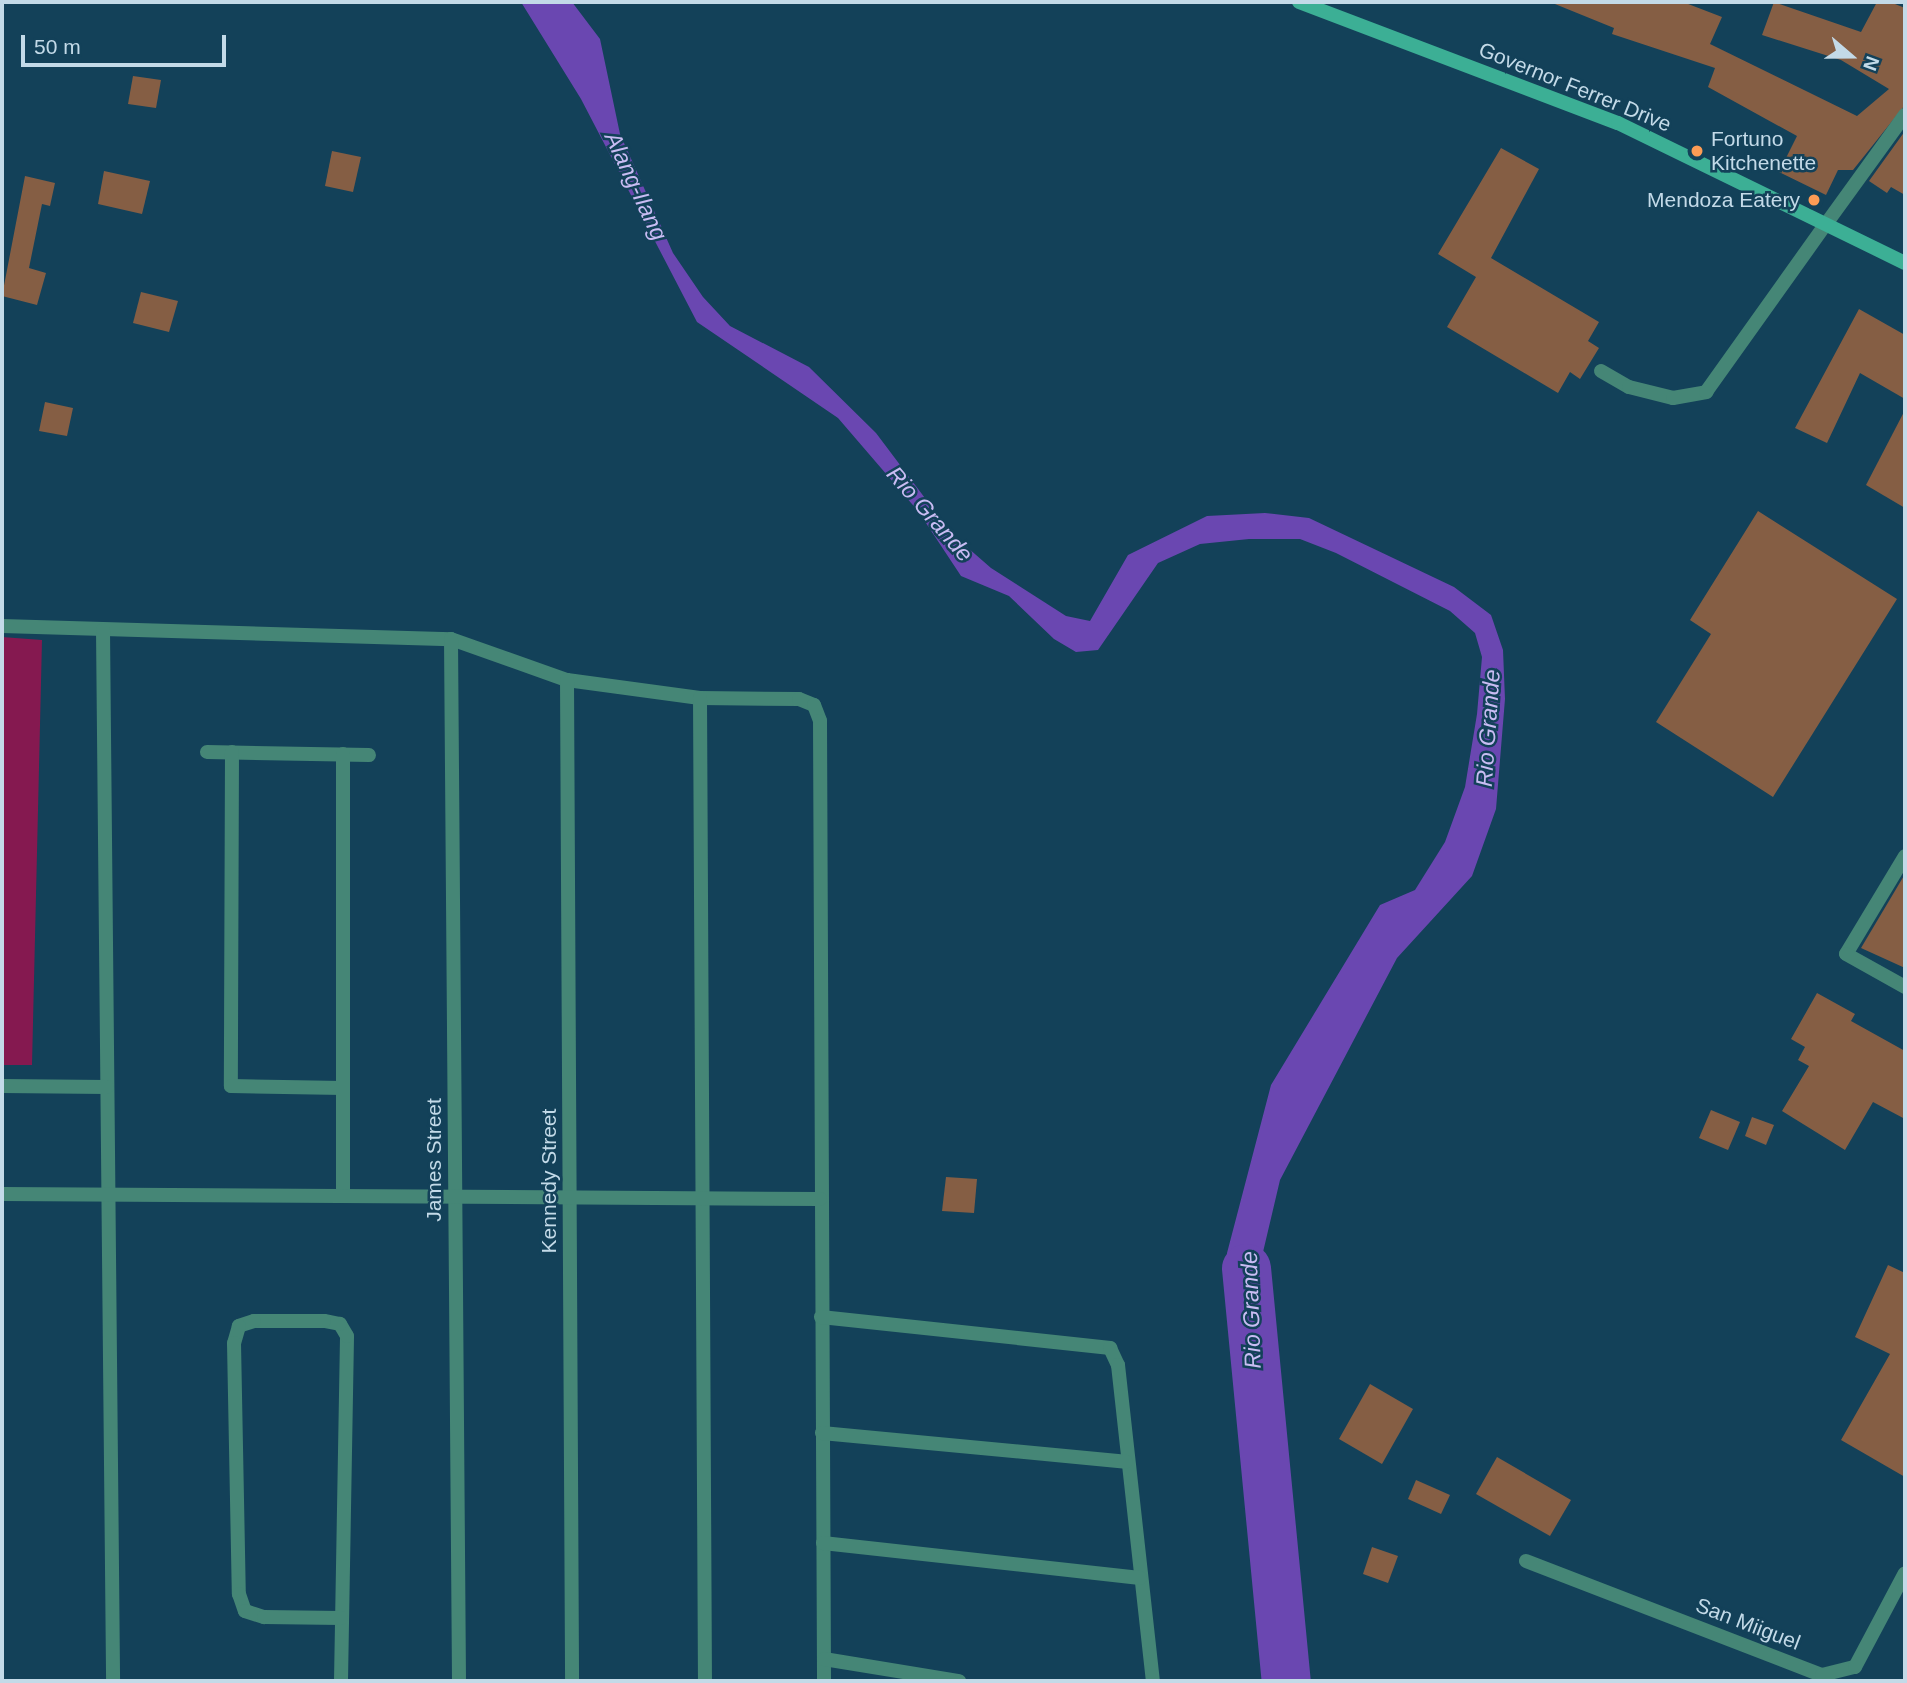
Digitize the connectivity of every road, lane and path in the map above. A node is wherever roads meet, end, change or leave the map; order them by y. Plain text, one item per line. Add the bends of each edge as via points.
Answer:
1 (1299, 2) edge
2 (1905, 115) edge
3 (1826, 224) junction
4 (1905, 263) edge
5 (1601, 371) dead end
6 (2, 626) edge
7 (103, 630) junction
8 (451, 639) junction
9 (567, 680) junction
10 (700, 698) junction
11 (207, 752) dead end
12 (232, 752) junction
13 (343, 754) junction
14 (369, 754) dead end
15 (1905, 856) edge
16 (1905, 987) edge
17 (2, 1086) edge
18 (107, 1087) junction
19 (343, 1088) junction
20 (2, 1194) edge
21 (108, 1195) junction
22 (343, 1196) junction
23 (455, 1197) junction
24 (570, 1198) junction
25 (702, 1198) junction
26 (820, 1199) junction
27 (821, 1317) junction
28 (822, 1433) junction
29 (1126, 1462) junction
30 (823, 1544) junction
31 (1526, 1561) dead end
32 (1905, 1573) edge
33 (1140, 1578) junction
34 (341, 1618) junction
35 (824, 1659) junction
36 (113, 1681) edge
37 (341, 1681) edge
38 (459, 1681) edge
39 (572, 1681) edge
40 (705, 1681) edge
41 (824, 1681) edge
42 (959, 1681) edge
43 (1153, 1681) edge

1 - 3 main road, Governor Ferrer Drive via 1618,123
2 - 3 street
3 - 4 main road, Governor Ferrer Drive
3 - 5 street via 1706,392 1673,398 1629,387
6 - 7 street
7 - 8 street
7 - 18 street
8 - 9 street
8 - 23 street, James Street
9 - 10 street
9 - 24 street, Kennedy Street
10 - 25 street
10 - 26 street via 799,699 814,705 820,721
11 - 12 street
12 - 13 street
12 - 19 street via 231,1086
13 - 14 street
13 - 19 street
15 - 16 street via 1846,954
17 - 18 street
18 - 21 street
19 - 22 street
20 - 21 street
21 - 22 street
21 - 36 street
22 - 23 street
23 - 24 street
23 - 38 street, James Street
24 - 25 street
24 - 39 street, Kennedy Street
25 - 26 street
25 - 40 street
26 - 27 street
27 - 28 street
27 - 29 street via 1110,1348 1118,1365
28 - 29 street
28 - 30 street
29 - 33 street
30 - 33 street
30 - 35 street
31 - 32 street, San Miiguel via 1822,1675 1855,1667
33 - 43 street
34 - 34 street via 347,1336 340,1324 324,1321 254,1321 239,1326 234,1343 239,1594 245,1611 264,1617
34 - 37 street
35 - 41 street
35 - 42 street

